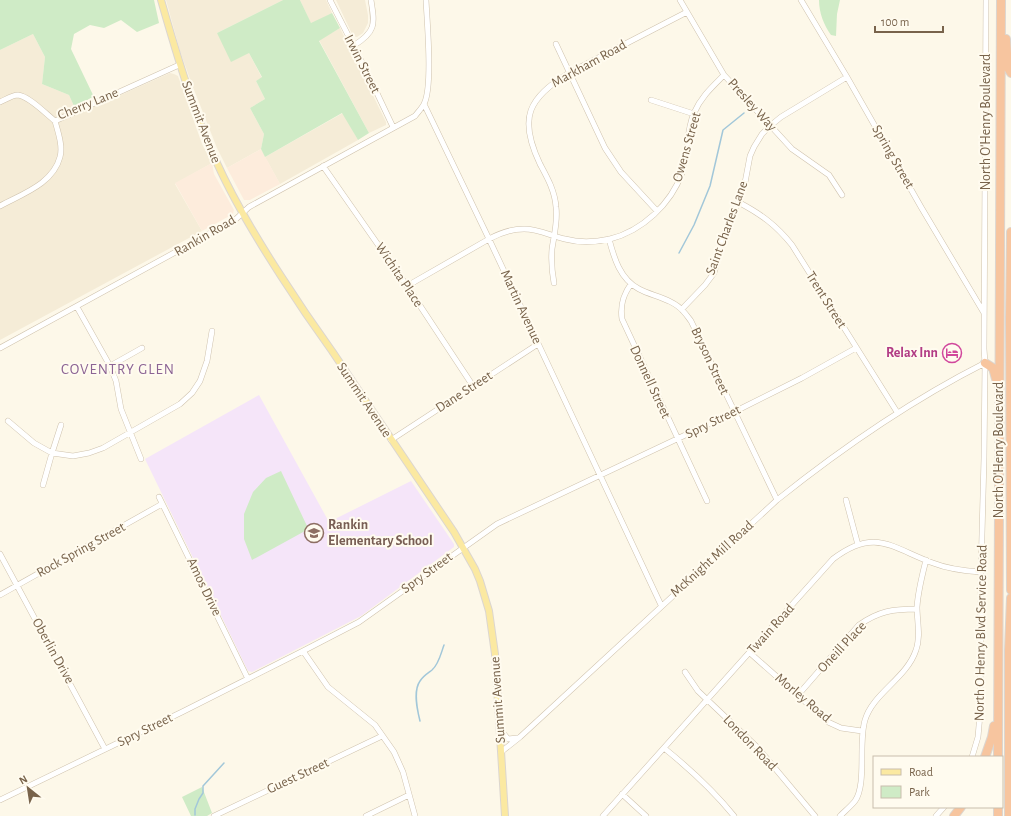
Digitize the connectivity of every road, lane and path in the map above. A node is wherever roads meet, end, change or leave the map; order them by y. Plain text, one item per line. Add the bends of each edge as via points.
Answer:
1 (161, 0) edge
2 (330, 0) edge
3 (371, 0) edge
4 (426, 0) edge
5 (680, 0) edge
6 (801, 0) edge
7 (986, 0) edge
8 (1002, 0) edge
9 (687, 12) junction
10 (556, 44) dead end
11 (353, 46) junction
12 (180, 65) junction
13 (569, 73) junction
14 (1011, 73) edge
15 (724, 75) junction
16 (847, 77) junction
17 (651, 100) dead end
18 (0, 102) edge
19 (424, 104) junction
20 (694, 114) junction
21 (55, 121) junction
22 (770, 126) junction
23 (393, 127) junction
24 (323, 166) junction
25 (842, 195) dead end
26 (738, 202) junction
27 (0, 206) edge
28 (657, 211) junction
29 (242, 214) junction
30 (1011, 232) edge
31 (555, 236) junction
32 (489, 239) junction
33 (609, 239) junction
34 (554, 283) dead end
35 (631, 284) junction
36 (407, 286) junction
37 (77, 307) junction
38 (682, 309) junction
39 (984, 314) junction
40 (212, 331) dead end
41 (538, 344) junction
42 (0, 348) edge
43 (142, 348) dead end
44 (856, 348) junction
45 (1000, 352) junction
46 (985, 363) junction
47 (110, 366) junction
48 (999, 385) junction
49 (473, 386) junction
50 (734, 412) junction
51 (897, 412) junction
52 (8, 421) dead end
53 (61, 425) dead end
54 (130, 432) junction
55 (677, 439) junction
56 (391, 440) junction
57 (52, 453) junction
58 (141, 459) dead end
59 (600, 476) junction
60 (43, 485) dead end
61 (159, 497) dead end
62 (777, 500) junction
63 (846, 500) dead end
64 (707, 501) dead end
65 (162, 504) junction
66 (858, 545) junction
67 (463, 547) junction
68 (0, 554) edge
69 (926, 560) junction
70 (981, 572) junction
71 (17, 586) junction
72 (1011, 590) edge
73 (0, 595) edge
74 (1011, 598) edge
75 (661, 605) junction
76 (917, 609) junction
77 (303, 651) junction
78 (750, 653) junction
79 (685, 672) dead end
80 (248, 679) junction
81 (798, 695) junction
82 (707, 700) junction
83 (998, 700) junction
84 (499, 728) junction
85 (862, 731) junction
86 (382, 736) junction
87 (520, 737) junction
88 (664, 748) junction
89 (105, 749) junction
90 (501, 752) junction
91 (1011, 752) edge
92 (972, 756) edge
93 (985, 756) edge
94 (998, 756) edge
95 (1009, 786) junction
96 (622, 794) junction
97 (409, 795) junction
98 (0, 800) edge
99 (943, 808) edge
100 (960, 808) edge
101 (214, 816) edge
102 (366, 816) edge
103 (415, 816) edge
104 (504, 816) edge
105 (603, 816) edge
106 (646, 816) edge
107 (734, 816) edge
108 (815, 816) edge
109 (840, 816) edge
110 (936, 816) edge
111 (954, 816) edge
112 (1009, 816) edge

1 - 12 main road, Summit Avenue
2 - 11 street, Irwin Street
3 - 11 street via 374,19 372,28 364,40
4 - 19 street via 428,85
5 - 9 street, Presley Way
6 - 16 street, Spring Street
7 - 39 street, North O'Henry Boulevard
8 - 14 highway via 1008,68
8 - 45 highway, North O'Henry Boulevard
9 - 13 street, Markham Road
9 - 15 street, Presley Way
10 - 13 street
11 - 23 street, Irwin Street
12 - 21 street, Cherry Lane
12 - 29 main road, Summit Avenue via 217,164
13 - 28 street via 613,161
13 - 31 street, Markham Road via 549,86 537,98 528,120 532,145 553,190 557,218
15 - 20 street, Owens Street via 702,98
15 - 22 street, Presley Way
16 - 22 street, Saint Charles Lane
16 - 39 street, Spring Street
17 - 20 street
18 - 21 street, Cherry Lane via 17,95 23,96
19 - 23 street, Rankin Road via 415,116
19 - 32 street, Martin Avenue
20 - 28 street, Owens Street via 682,172 668,200
21 - 27 street via 60,156 54,171 37,186
22 - 25 street, Presley Way via 792,149 829,175
22 - 26 street, Saint Charles Lane via 754,147
23 - 24 street, Rankin Road
24 - 29 street, Rankin Road via 249,207
24 - 36 street, Wichita Place
26 - 38 street, Saint Charles Lane via 722,239 714,273
26 - 44 street, Trent Street via 765,218 788,240
28 - 33 street, Owens Street via 641,225
29 - 37 street, Rankin Road via 232,222
29 - 56 main road, Summit Avenue via 313,326
30 - 72 highway, North O'Henry Boulevard
31 - 32 street, Owens Street via 523,229 502,232
31 - 33 street, Owens Street via 585,242
31 - 34 street, Markham Road via 551,260
32 - 36 street, Owens Street
32 - 41 street, Martin Avenue
33 - 35 street via 620,270
35 - 38 street
35 - 55 street, Donnell Street via 621,307 622,320
36 - 49 street, Wichita Place
37 - 42 street, Rankin Road
37 - 47 street
38 - 50 street, Bryson Street via 691,321
39 - 46 street, North O'Henry Boulevard
40 - 54 street via 207,361 200,381 192,393 180,404
41 - 49 street, Dane Street
41 - 59 street, Martin Avenue
43 - 47 street
44 - 50 street, Spry Street
44 - 51 street, Trent Street
45 - 46 highway
45 - 48 highway, North O'Henry Boulevard
46 - 48 highway via 993,368
46 - 51 street, McKnight Mill Road
46 - 70 street, North O Henry Blvd Service Road
47 - 54 street
48 - 83 highway, North O'Henry Boulevard
49 - 56 street, Dane Street
50 - 55 street, Spry Street
50 - 62 street, Bryson Street
51 - 62 street, McKnight Mill Road via 817,468
52 - 57 street via 34,443
53 - 57 street
54 - 57 street via 89,453 74,456
54 - 58 street
55 - 59 street, Spry Street
55 - 64 street, Donnell Street
56 - 67 main road, Summit Avenue
57 - 60 street
59 - 67 street, Spry Street via 497,524
59 - 75 street, Martin Avenue
61 - 65 street, Amos Drive
62 - 75 street, McKnight Mill Road
63 - 66 street
65 - 71 street, Rock Spring Street
65 - 80 street, Amos Drive
66 - 69 street, Twain Road via 880,542
66 - 78 street, Twain Road via 833,559
67 - 77 street, Spry Street via 367,616
67 - 84 main road, Summit Avenue via 478,575 490,611
68 - 71 street, Oberlin Drive
69 - 70 street, Twain Road via 959,570
69 - 76 street
70 - 92 street, North O Henry Blvd Service Road via 980,714 978,737
71 - 73 street, Rock Spring Street
71 - 89 street, Oberlin Drive
74 - 95 highway
75 - 87 street, McKnight Mill Road
76 - 81 street, Oneill Place via 893,610 868,619
76 - 85 street via 917,649 910,664 874,704 865,718
77 - 80 street, Spry Street
77 - 86 street via 328,687 375,725
78 - 81 street, Morley Road
78 - 82 street, Twain Road
79 - 82 street, London Road
80 - 89 street, Spry Street
81 - 85 street, Morley Road via 828,722 841,728
82 - 88 street, Twain Road
82 - 108 street, London Road via 758,748
83 - 93 highway via 992,737
83 - 94 highway, North O'Henry Boulevard
84 - 87 street via 508,739
84 - 90 main road, Summit Avenue
85 - 109 street via 860,789 856,800
86 - 97 street via 400,765
86 - 101 street, Guest Street
87 - 90 street, McKnight Mill Road
88 - 96 street, Twain Road
88 - 107 street via 695,773
89 - 98 street, Spry Street
90 - 104 main road, Summit Avenue
91 - 95 highway
95 - 112 highway
96 - 105 street, Twain Road
96 - 106 street
97 - 102 street
97 - 103 street
99 - 110 street
100 - 111 highway

